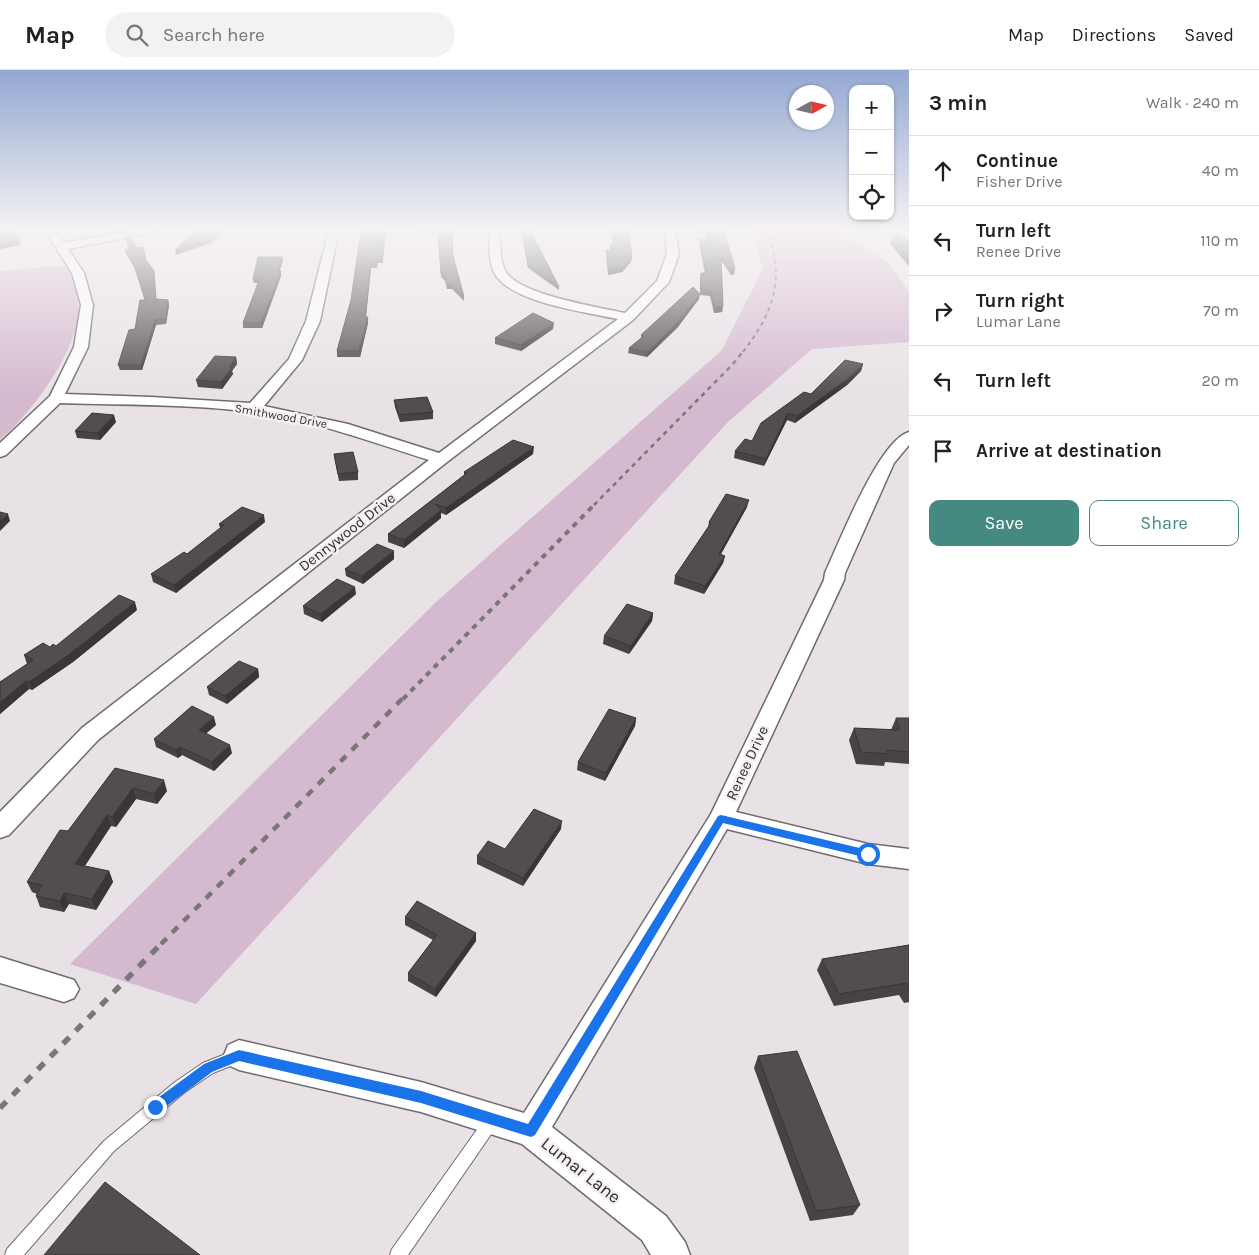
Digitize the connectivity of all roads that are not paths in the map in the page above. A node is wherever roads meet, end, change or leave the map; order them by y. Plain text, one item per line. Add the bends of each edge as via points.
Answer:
1 (82, 285) edge
2 (322, 285) edge
3 (514, 285) edge
4 (660, 285) edge
5 (628, 316) junction
6 (56, 398) junction
7 (254, 408) junction
8 (909, 438) edge
9 (0, 452) edge
10 (441, 459) junction
11 (721, 818) junction
12 (0, 828) edge
13 (909, 859) edge
14 (0, 970) edge
15 (64, 989) dead end
16 (239, 1055) joint
17 (493, 1119) junction
18 (531, 1131) junction
19 (13, 1255) edge
20 (398, 1255) edge
21 (672, 1255) edge

1 - 6 street via 87,305 81,347
2 - 7 street via 314,321 295,360
3 - 5 street via 538,296
4 - 5 street, Dennywood Drive
5 - 10 street, Dennywood Drive
6 - 7 street, Smithwood Drive
6 - 9 street
7 - 10 street, Smithwood Drive via 342,427
8 - 11 street, Renee Drive via 886,462
10 - 12 street, Dennywood Drive via 90,734
11 - 13 street via 868,854
11 - 18 street, Renee Drive
14 - 15 street
16 - 17 street, Lumar Lane via 421,1097
16 - 19 lane via 208,1068 180,1087 108,1146
17 - 18 street, Lumar Lane
17 - 20 lane
18 - 21 street, Lumar Lane via 654,1228

